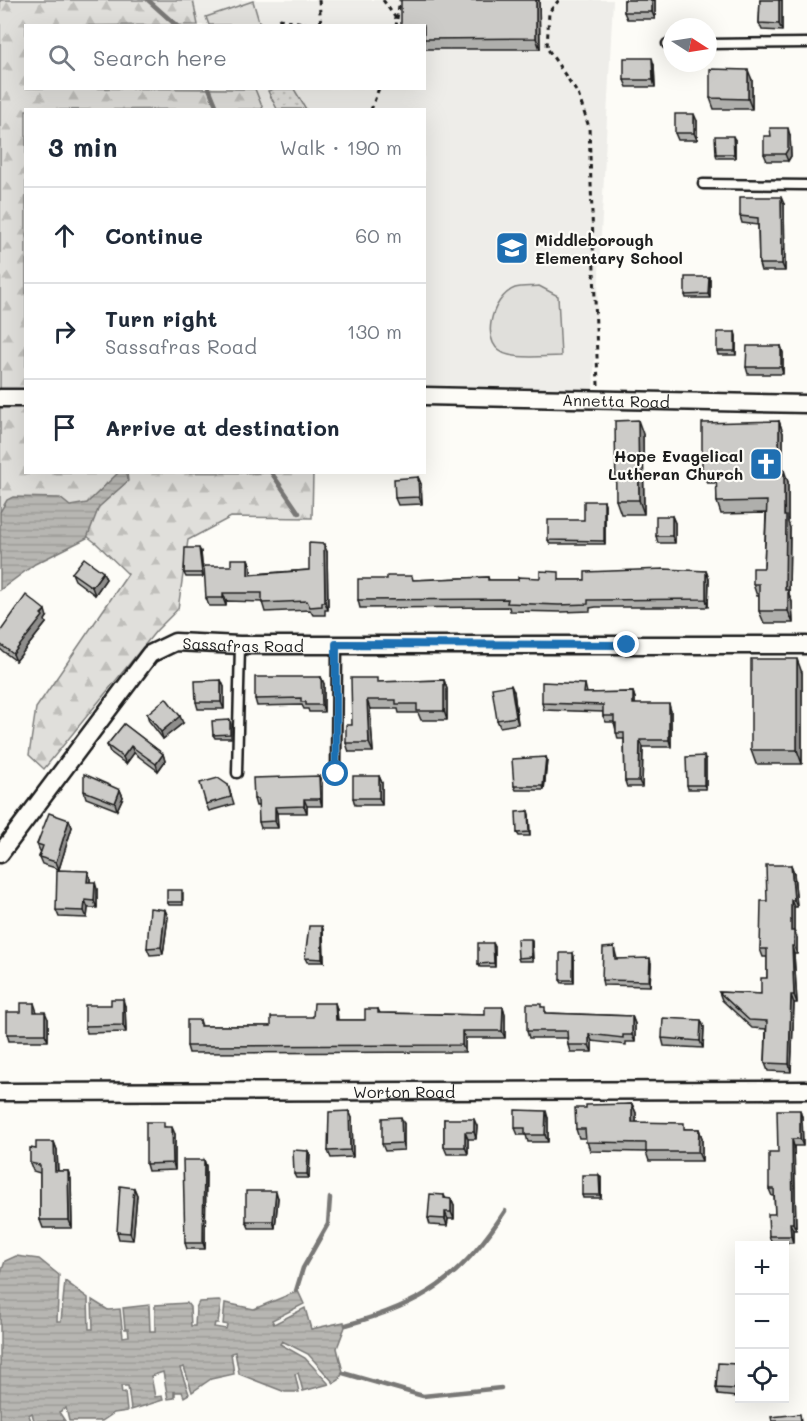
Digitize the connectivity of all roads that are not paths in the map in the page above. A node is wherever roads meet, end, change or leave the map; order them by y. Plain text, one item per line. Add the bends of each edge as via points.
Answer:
1 (807, 43) edge
2 (717, 44) edge
3 (703, 184) dead end
4 (807, 185) edge
5 (426, 396) edge
6 (0, 398) edge
7 (24, 398) edge
8 (807, 404) edge
9 (336, 644) junction
10 (240, 645) junction
11 (807, 645) edge
12 (237, 773) dead end
13 (336, 774) dead end
14 (0, 854) edge
15 (807, 1090) edge
16 (0, 1092) edge

1 - 2 lane
3 - 4 lane
5 - 8 street, Annetta Road
6 - 7 street
9 - 10 street, Sassafras Road
9 - 11 street, Sassafras Road
9 - 13 lane
10 - 12 lane
10 - 14 street, Sassafras Road via 174,642 150,654
15 - 16 street, Worton Road

